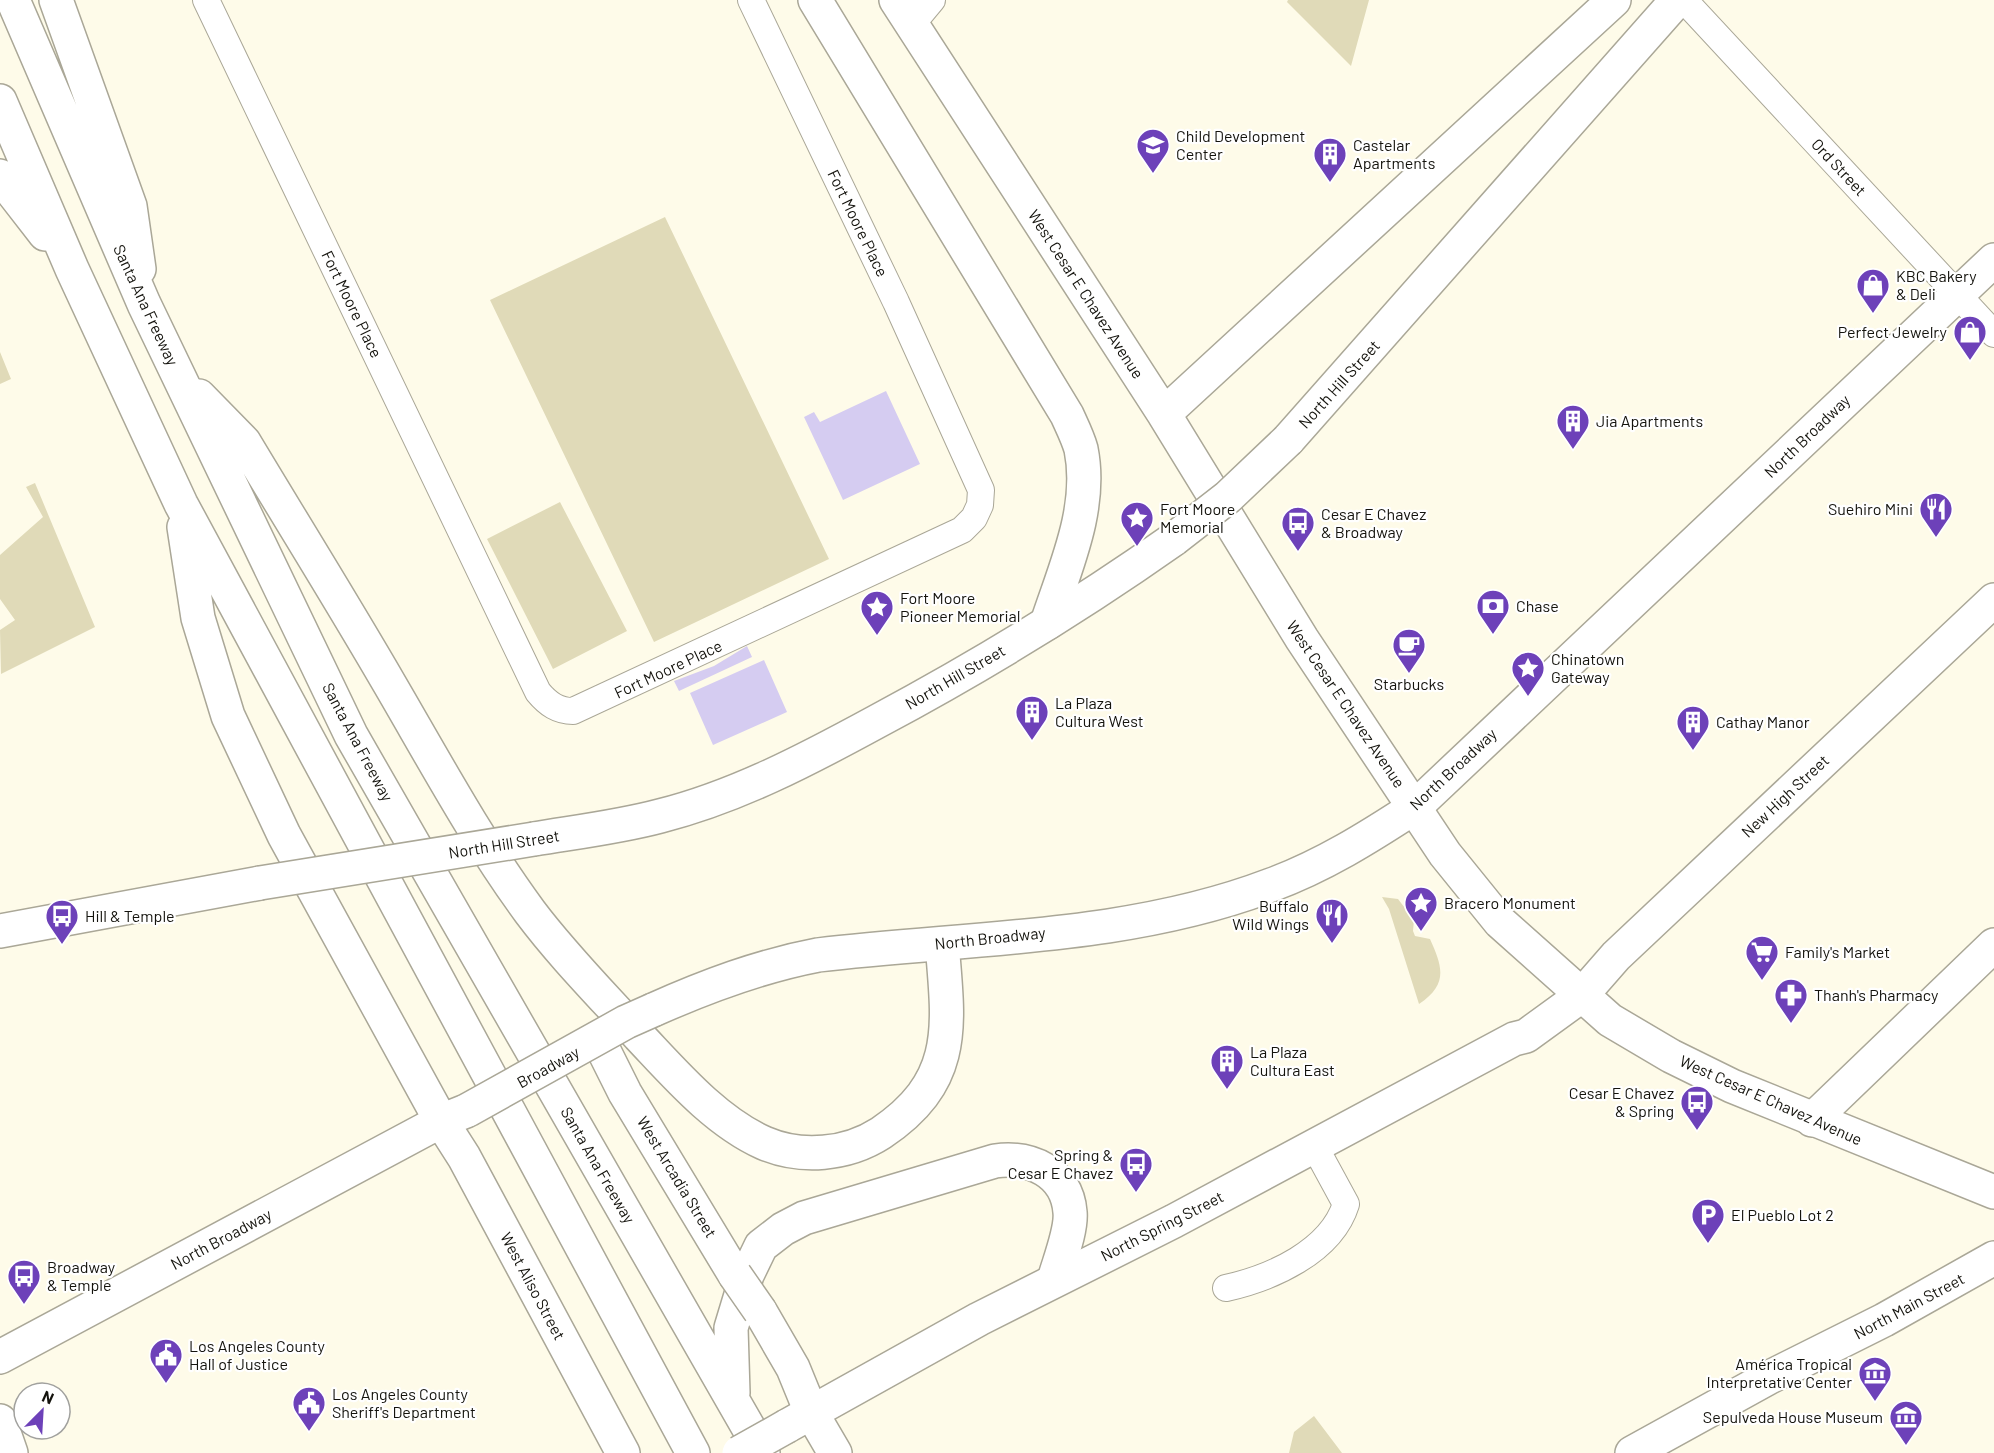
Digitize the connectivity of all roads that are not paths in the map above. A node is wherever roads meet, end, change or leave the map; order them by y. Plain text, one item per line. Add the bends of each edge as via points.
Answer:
1 (13, 0) edge
2 (56, 0) edge
3 (206, 0) edge
4 (751, 0) edge
5 (814, 0) edge
6 (1614, 0) edge
7 (1677, 0) edge
8 (1684, 0) edge
9 (913, 8) edge
10 (0, 100) edge
11 (0, 176) edge
12 (1994, 260) edge
13 (72, 269) junction
14 (1957, 295) junction
15 (144, 304) junction
16 (1994, 334) edge
17 (180, 376) junction
18 (1164, 414) junction
19 (181, 504) junction
20 (1994, 600) edge
21 (1047, 623) junction
22 (1415, 807) junction
23 (0, 931) edge
24 (942, 944) junction
25 (1994, 945) edge
26 (1581, 996) junction
27 (653, 1010) joint
28 (598, 1039) junction
29 (454, 1116) junction
30 (1812, 1120) junction
31 (1315, 1147) junction
32 (1994, 1192) edge
33 (1994, 1258) edge
34 (1054, 1280) junction
35 (1226, 1288) dead end
36 (0, 1357) edge
37 (733, 1398) junction
38 (799, 1419) junction
39 (0, 1421) edge
40 (11, 1453) edge
41 (623, 1453) edge
42 (693, 1453) edge
43 (739, 1453) edge
44 (763, 1453) edge
45 (835, 1453) edge
46 (1632, 1453) edge

1 - 15 main road, Santa Ana Freeway
2 - 15 main road via 130,206
3 - 4 street, Fort Moore Place via 538,692 547,703 562,711 573,711 962,530 980,505 981,490 947,413
5 - 21 main road via 1067,415 1081,449 1084,496
6 - 18 main road
7 - 21 main road, North Hill Street, bridge via 1288,440 1228,497 1174,539
8 - 14 street, Ord Street
9 - 18 main road, West Cesar E Chavez Avenue
10 - 13 main road
11 - 13 main road
12 - 14 main road, North Broadway
13 - 19 main road
14 - 16 street, Ord Street
14 - 22 main road, North Broadway
15 - 17 main road, Santa Ana Freeway
17 - 24 main road via 244,442 455,797 528,910 665,1063 727,1120 764,1143 797,1152 838,1152 871,1140 902,1118 933,1082 947,1040
17 - 37 main road, Santa Ana Freeway via 351,735
18 - 22 main road, West Cesar E Chavez Avenue via 1302,639
19 - 29 main road, West Aliso Street via 198,618 228,716 276,820
19 - 42 main road
20 - 26 main road, New High Street via 1617,956
21 - 23 main road, North Hill Street, bridge via 933,692 810,758 661,816
22 - 24 main road, North Broadway via 1316,865 1215,903 1099,927
22 - 26 main road, West Cesar E Chavez Avenue via 1445,854 1500,922
24 - 27 main road, North Broadway via 818,955 772,964
25 - 30 main road
26 - 30 main road, West Cesar E Chavez Avenue via 1610,1020 1671,1056
26 - 31 main road, North Spring Street via 1526,1036
27 - 28 main road, Broadway, bridge
28 - 29 main road, Broadway, bridge
28 - 38 main road, West Arcadia Street, bridge via 731,1269 794,1368
29 - 36 main road, North Broadway
29 - 41 main road, West Aliso Street via 464,1157
30 - 32 main road, West Cesar E Chavez Avenue
31 - 34 main road, North Spring Street
31 - 35 street via 1346,1204 1341,1220 1317,1246 1272,1273
33 - 46 main road, North Main Street
34 - 37 main road via 1071,1213 1068,1198 1053,1175 1034,1163 1014,1158 804,1218 761,1246 747,1275 731,1328
34 - 38 main road, North Spring Street
37 - 44 main road, Santa Ana Freeway
38 - 43 main road, North Spring Street, bridge
38 - 45 main road, West Arcadia Street
39 - 40 main road

